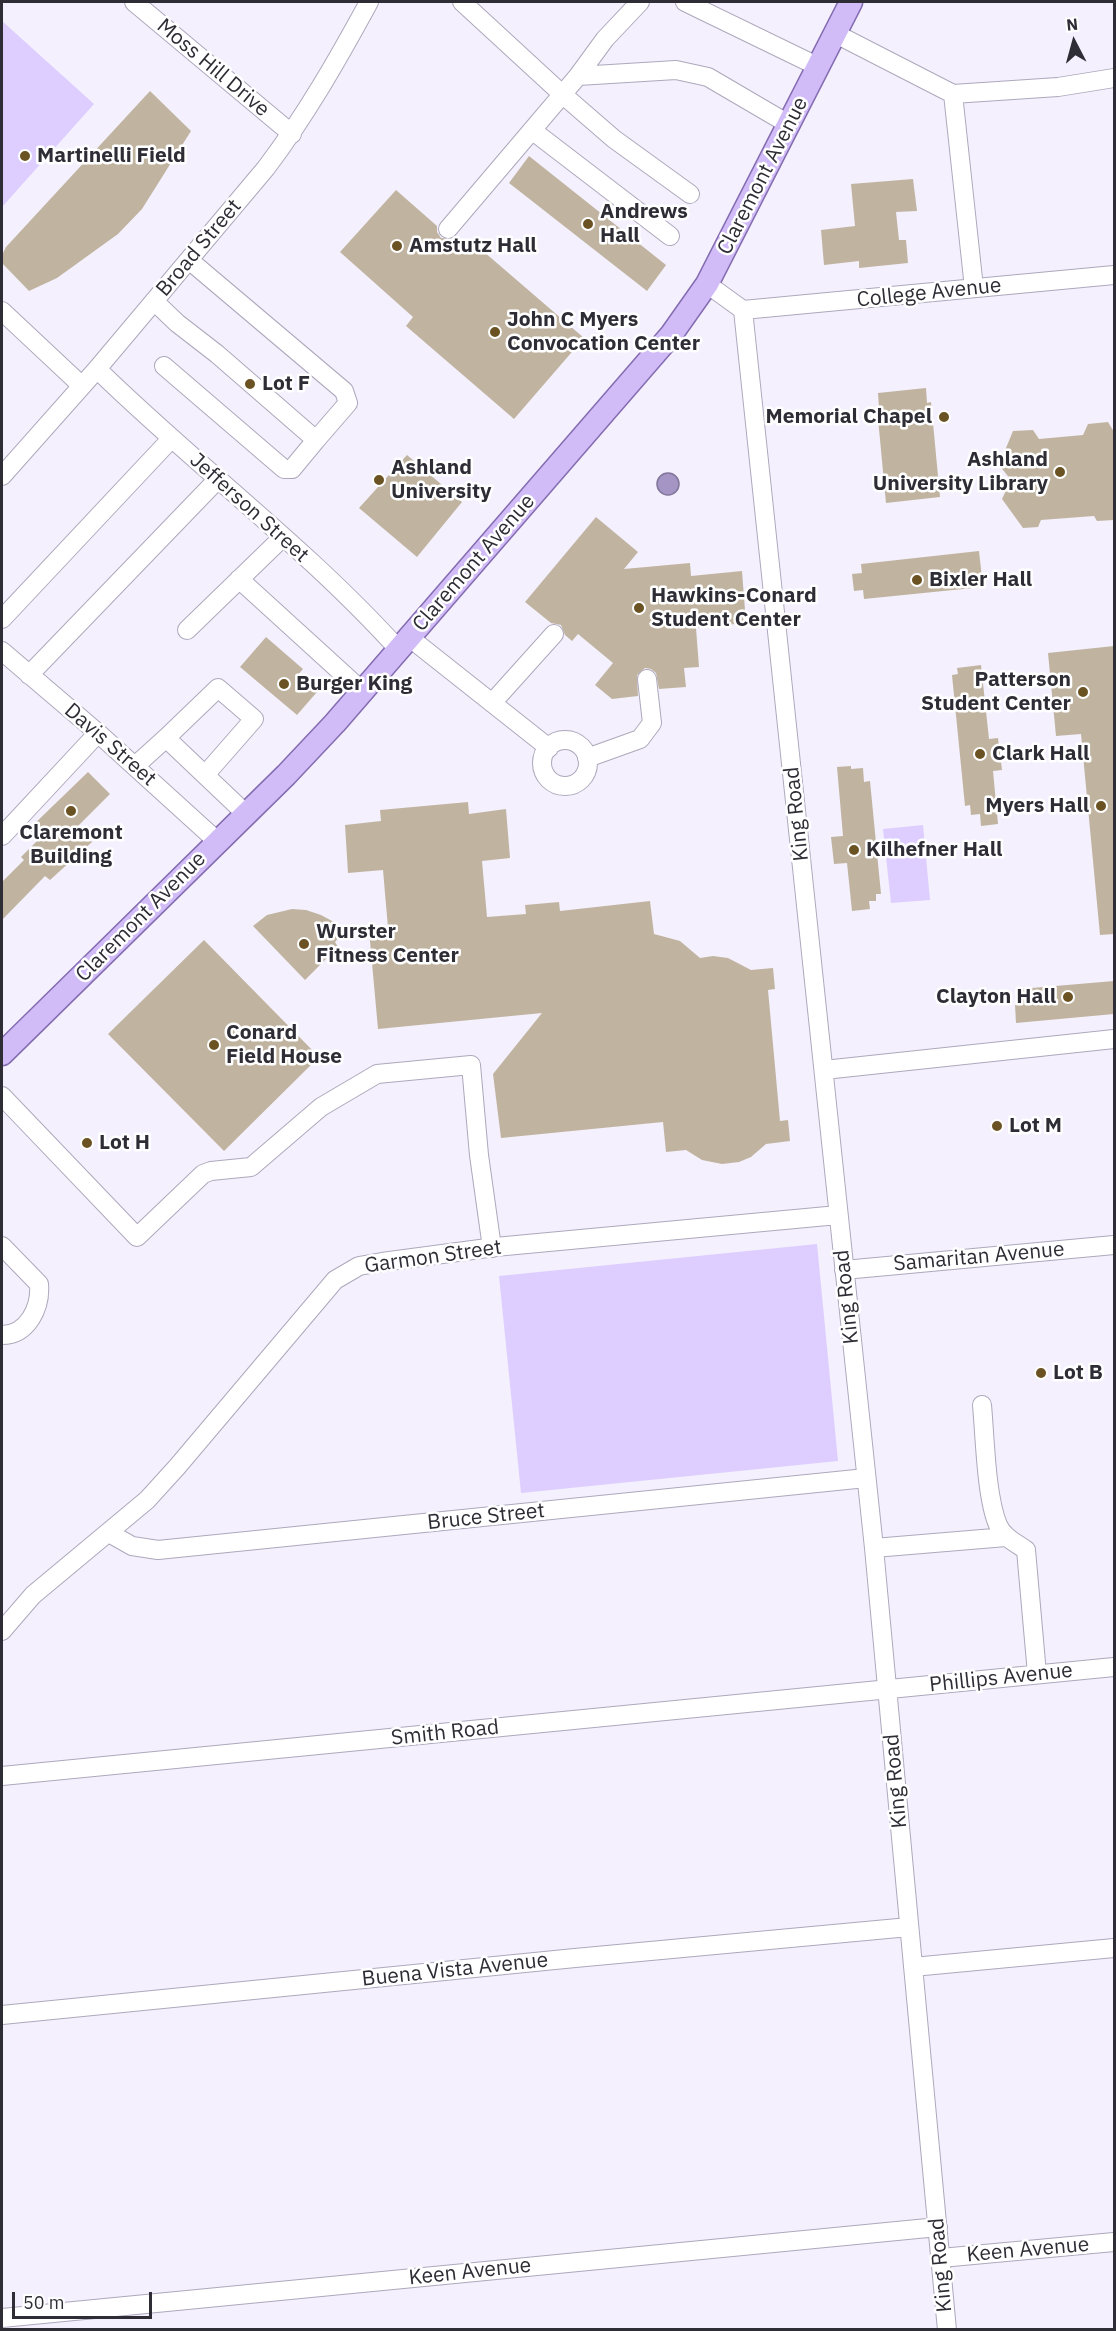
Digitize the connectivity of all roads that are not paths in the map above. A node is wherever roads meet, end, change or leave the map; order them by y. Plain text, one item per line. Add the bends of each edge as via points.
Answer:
1 (134, 2) edge
2 (369, 2) edge
3 (462, 2) edge
4 (640, 2) edge
5 (685, 2) edge
6 (845, 4) edge
7 (836, 34) junction
8 (819, 67) junction
9 (578, 76) junction
10 (1114, 78) edge
11 (562, 94) junction
12 (953, 94) junction
13 (790, 125) junction
14 (533, 130) junction
15 (292, 134) junction
16 (690, 194) dead end
17 (448, 229) dead end
18 (670, 236) dead end
19 (189, 260) junction
20 (1114, 275) edge
21 (707, 284) junction
22 (974, 288) junction
23 (154, 301) junction
24 (743, 310) junction
25 (2, 311) edge
26 (164, 366) dead end
27 (97, 369) junction
28 (82, 386) junction
29 (171, 438) junction
30 (316, 440) junction
31 (2, 476) edge
32 (218, 479) junction
33 (283, 537) junction
34 (239, 579) junction
35 (2, 619) edge
36 (187, 630) dead end
37 (554, 634) dead end
38 (404, 644) junction
39 (2, 651) edge
40 (29, 675) junction
41 (647, 679) dead end
42 (362, 692) junction
43 (492, 703) junction
44 (98, 733) junction
45 (165, 738) junction
46 (549, 748) junction
47 (587, 758) junction
48 (135, 766) junction
49 (205, 775) junction
50 (246, 813) junction
51 (2, 836) edge
52 (217, 841) junction
53 (1114, 1039) edge
54 (5, 1044) edge
55 (824, 1070) junction
56 (2, 1096) edge
57 (838, 1215) junction
58 (1114, 1245) edge
59 (2, 1246) edge
60 (492, 1248) junction
61 (844, 1270) junction
62 (2, 1335) edge
63 (982, 1405) dead end
64 (866, 1478) junction
65 (109, 1533) junction
66 (1006, 1537) junction
67 (874, 1548) junction
68 (2, 1631) edge
69 (1114, 1667) edge
70 (1037, 1674) junction
71 (888, 1689) junction
72 (2, 1776) edge
73 (909, 1927) junction
74 (1114, 1948) edge
75 (913, 1967) junction
76 (2, 2015) edge
77 (938, 2227) junction
78 (1114, 2242) edge
79 (941, 2258) junction
80 (2, 2318) edge
81 (947, 2330) edge

1 - 15 street, Moss Hill Drive
2 - 15 street, Broad Street via 327,80
3 - 11 street
4 - 9 street via 605,39
5 - 8 street
6 - 7 main road, Claremont Avenue
7 - 8 main road, Claremont Avenue
7 - 12 street
8 - 13 main road, Claremont Avenue
9 - 11 street
9 - 13 street via 690,72 708,77
10 - 12 street via 1058,87
11 - 14 street
11 - 16 street via 614,139
12 - 22 street
13 - 21 main road, Claremont Avenue
14 - 17 street
14 - 18 street
15 - 19 street, Broad Street
19 - 23 street, Broad Street
19 - 30 street via 344,391 348,403
20 - 22 street, College Avenue
21 - 24 street
21 - 38 main road, Claremont Avenue via 671,335
22 - 24 street, College Avenue
23 - 27 street, Broad Street
23 - 30 street
24 - 55 street, King Road
25 - 28 street
26 - 30 street via 284,469 292,469
27 - 28 street, Broad Street
27 - 29 street, Jefferson Street
28 - 31 street, Broad Street
29 - 32 street, Jefferson Street
29 - 35 street
32 - 33 street, Jefferson Street
32 - 40 street
33 - 34 street
33 - 38 street, Jefferson Street via 382,632
34 - 36 street
34 - 42 street
37 - 43 street
38 - 42 main road, Claremont Avenue
38 - 43 street, Jefferson Street
39 - 40 street, Davis Street
40 - 44 street, Davis Street
41 - 47 street via 652,723 640,739
42 - 50 main road, Claremont Avenue
43 - 46 street, Jefferson Street
44 - 48 street, Davis Street
44 - 51 street
45 - 48 street
45 - 49 street
45 - 49 street via 218,688 254,719
46 - 47 street via 557,742 573,742
46 - 47 street via 543,758 544,773 561,786 581,779 588,766
48 - 52 street, Davis Street
49 - 50 street
50 - 52 main road, Claremont Avenue
52 - 54 main road, Claremont Avenue
53 - 55 street
55 - 57 street, King Road
56 - 60 street via 137,1237 203,1174 251,1167 321,1107 377,1074 471,1065
57 - 60 street, Garmon Street
57 - 61 street, King Road
58 - 61 street, Samaritan Avenue
59 - 62 street via 39,1284 40,1293 38,1308 31,1319 18,1330
60 - 65 street, Garmon Street via 359,1266 334,1280 177,1467
61 - 64 street, King Road
63 - 66 street via 992,1497 998,1527
64 - 65 street, Bruce Street via 158,1550 132,1546
64 - 67 street, King Road
65 - 68 street, Garmon Street via 33,1595
66 - 67 street
66 - 70 street via 1026,1550
67 - 71 street, King Road
69 - 70 street, Phillips Avenue
70 - 71 street, Phillips Avenue
71 - 72 street, Smith Road
71 - 73 street, King Road
73 - 75 street, King Road
73 - 76 street, Buena Vista Avenue
74 - 75 street
75 - 77 street, King Road
77 - 79 street, King Road
77 - 80 street, Keen Avenue
78 - 79 street, Keen Avenue
79 - 81 street, King Road

